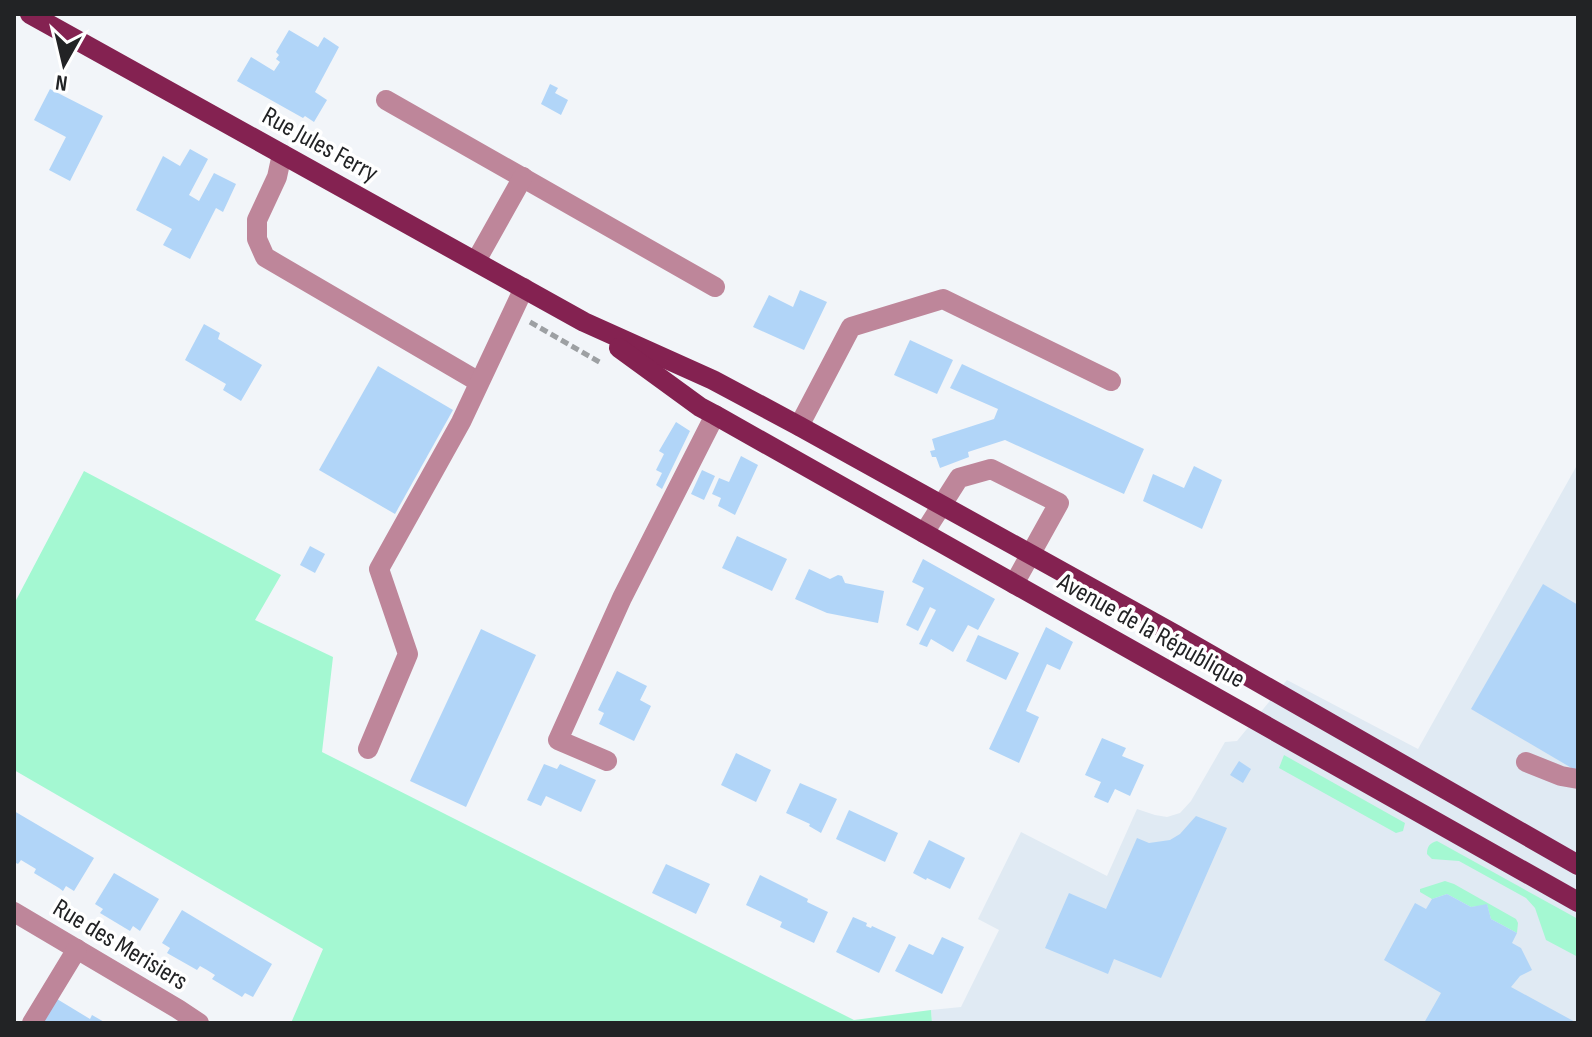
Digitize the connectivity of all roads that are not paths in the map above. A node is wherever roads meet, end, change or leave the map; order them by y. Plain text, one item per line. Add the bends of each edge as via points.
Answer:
1 (30, 14) edge
2 (386, 100) dead end
3 (282, 154) junction
4 (523, 177) junction
5 (476, 261) junction
6 (715, 287) dead end
7 (524, 288) junction
8 (584, 322) junction
9 (713, 380) joint
10 (1111, 381) dead end
11 (479, 382) junction
12 (707, 411) junction
13 (799, 426) junction
14 (941, 505) junction
15 (924, 533) junction
16 (1030, 554) junction
17 (1014, 584) junction
18 (368, 749) dead end
19 (607, 761) dead end
20 (1526, 762) dead end
21 (1578, 779) edge
22 (1578, 865) edge
23 (1578, 902) edge
24 (14, 912) edge
25 (77, 949) junction
26 (32, 1023) edge
27 (199, 1023) edge

1 - 3 main road, Rue Jules Ferry
2 - 4 street
3 - 5 main road, Rue Jules Ferry
3 - 11 street via 257,220 257,239 265,257
4 - 5 street
4 - 6 street
5 - 7 main road, Rue Jules Ferry
7 - 8 main road, Rue Jules Ferry
7 - 11 street
8 - 9 main road, Rue Jules Ferry
8 - 12 main road, Rue Jules Ferry
9 - 13 main road, Avenue de la République
10 - 13 street via 943,299 851,327
11 - 18 street via 379,569 408,654
12 - 15 main road, Avenue de la République
12 - 19 street via 558,740
13 - 14 main road, Avenue de la République
14 - 15 street
14 - 16 main road, Avenue de la République
14 - 16 street via 959,478 991,469 1059,503
15 - 17 main road, Avenue de la République
16 - 17 street
16 - 22 main road, Avenue de la République
17 - 23 main road, Avenue de la République
20 - 21 street
24 - 25 street, Rue des Merisiers
25 - 26 street
25 - 27 street, Rue des Merisiers

